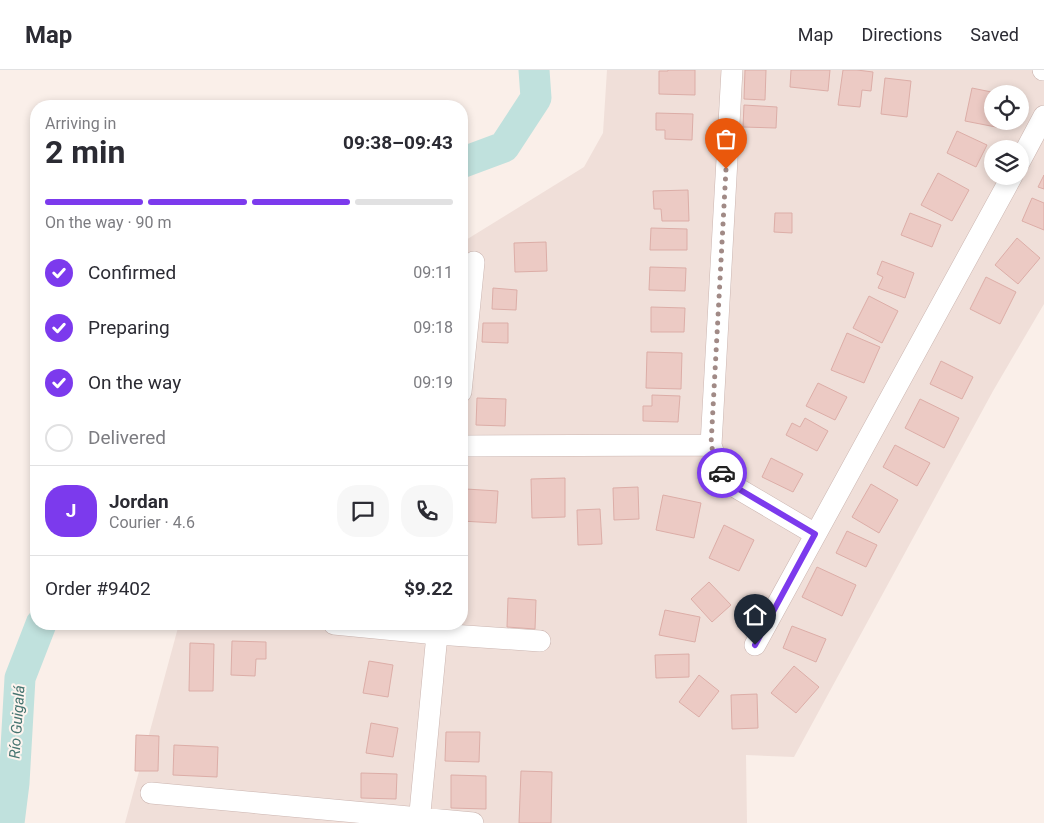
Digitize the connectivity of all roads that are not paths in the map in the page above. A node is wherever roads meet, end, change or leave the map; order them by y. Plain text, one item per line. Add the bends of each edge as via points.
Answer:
1 (732, 70) edge
2 (1044, 116) edge
3 (1029, 144) edge
4 (1007, 185) edge
5 (474, 262) dead end
6 (468, 322) edge
7 (711, 445) junction
8 (468, 446) edge
9 (815, 534) junction
10 (438, 630) edge
11 (446, 630) edge
12 (540, 641) dead end
13 (755, 645) dead end
14 (151, 793) dead end
15 (419, 820) edge
16 (473, 823) edge

1 - 7 street
2 - 3 street
4 - 9 street
5 - 6 street
7 - 8 street
7 - 9 street via 720,472 737,488
9 - 13 street
10 - 15 street
11 - 12 street
14 - 15 street
15 - 16 street

